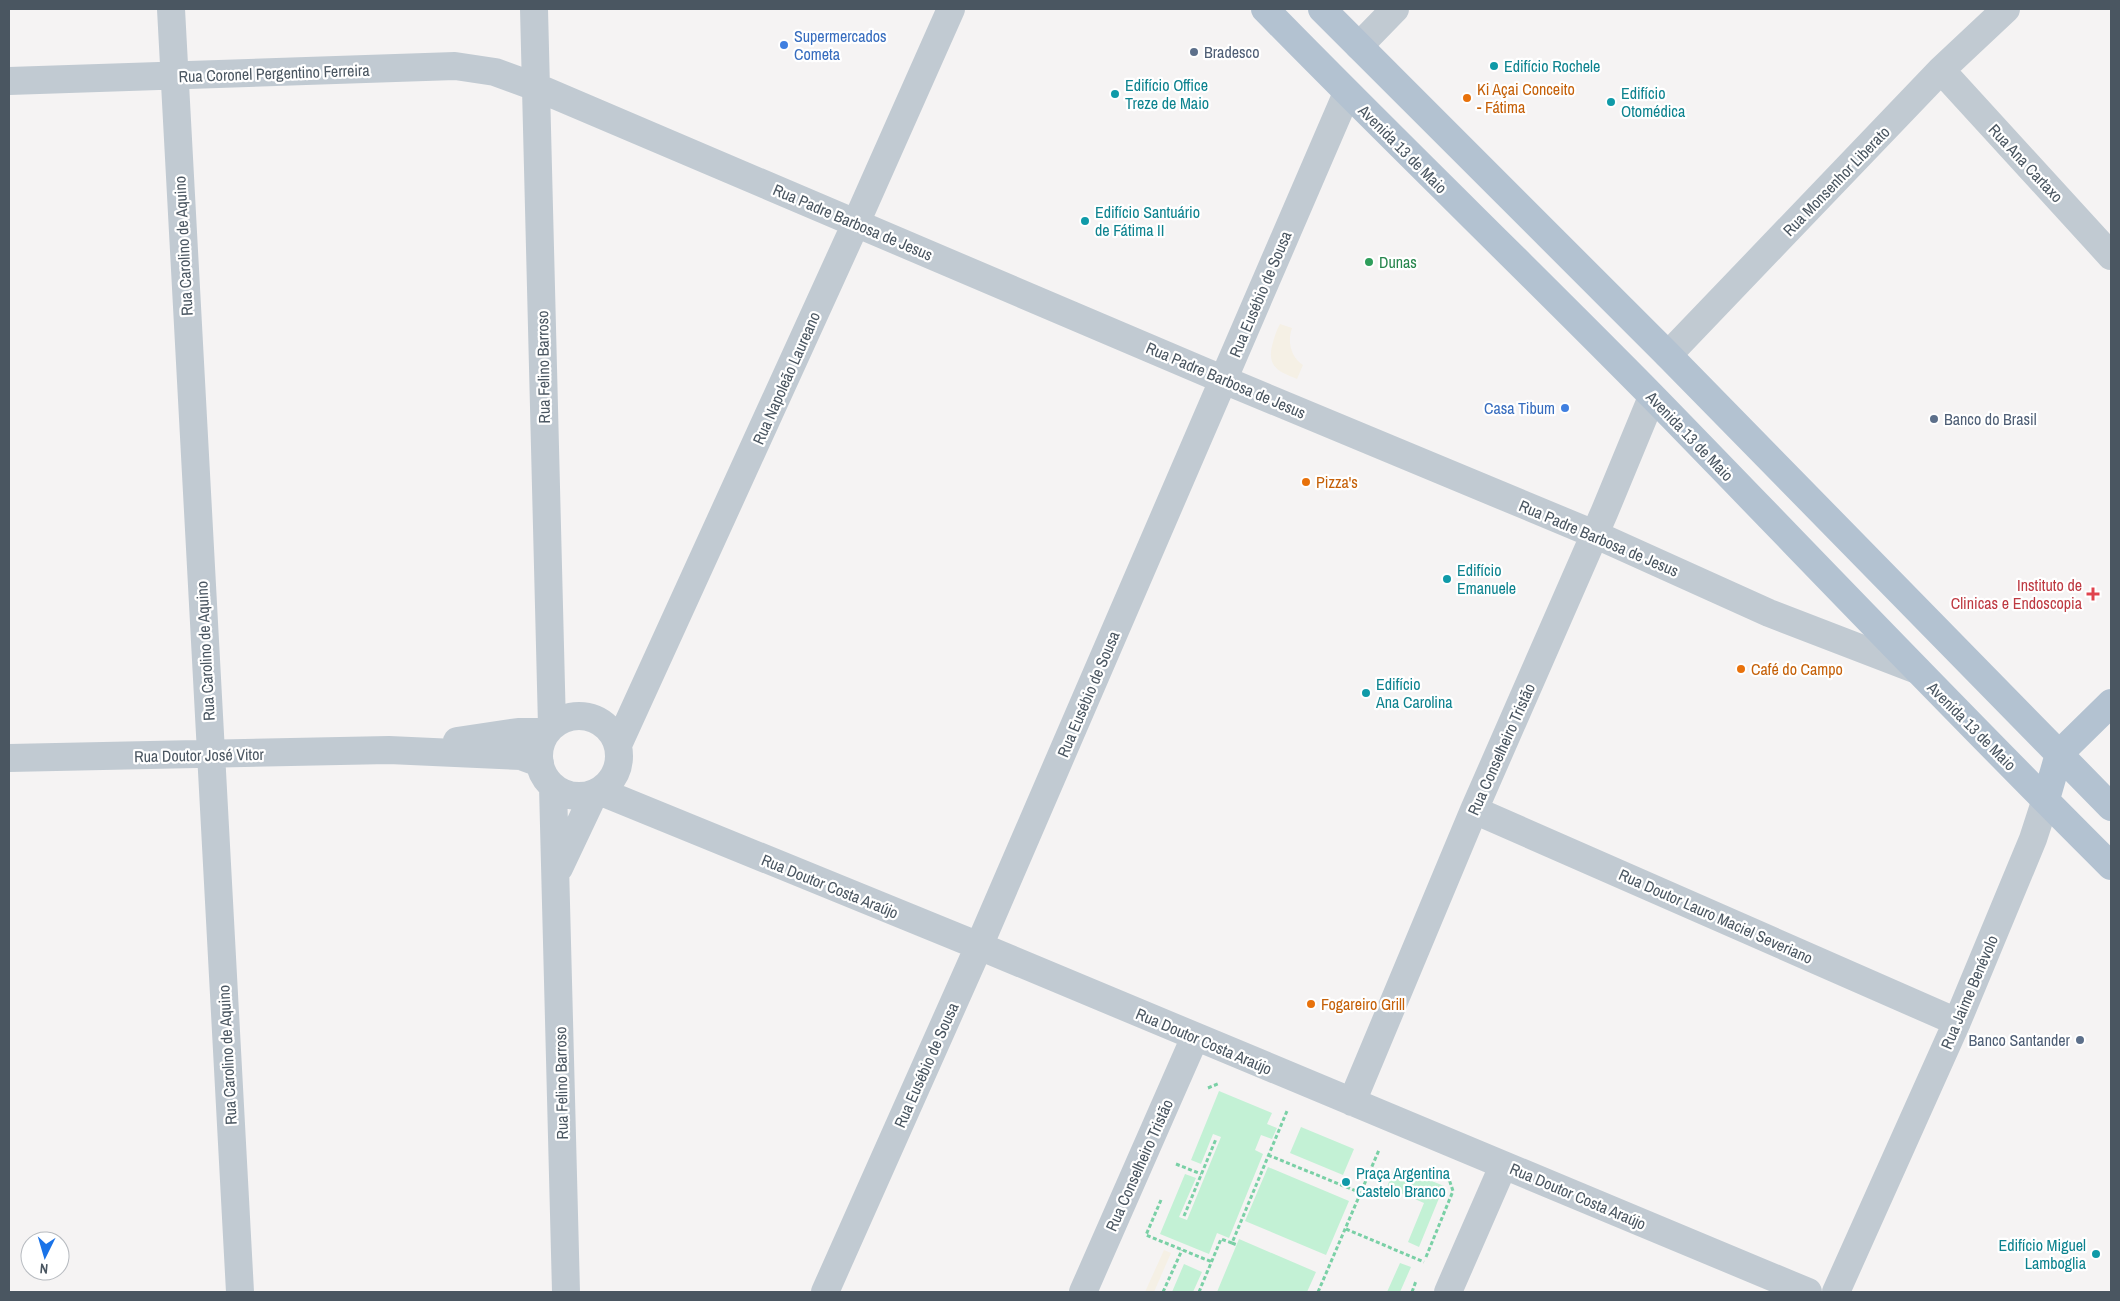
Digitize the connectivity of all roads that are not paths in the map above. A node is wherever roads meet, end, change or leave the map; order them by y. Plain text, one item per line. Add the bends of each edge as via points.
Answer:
1 (171, 9) edge
2 (534, 9) edge
3 (951, 9) edge
4 (1265, 9) edge
5 (1322, 9) edge
6 (1395, 9) edge
7 (2006, 9) edge
8 (1359, 46) junction
9 (1941, 70) junction
10 (174, 76) junction
11 (9, 81) edge
12 (536, 87) junction
13 (1346, 93) junction
14 (856, 223) junction
15 (2111, 256) edge
16 (1668, 355) junction
17 (1224, 380) junction
18 (1652, 397) junction
19 (1594, 534) junction
20 (1917, 670) junction
21 (2111, 703) edge
22 (549, 729) junction
23 (618, 745) junction
24 (389, 750) junction
25 (2059, 754) junction
26 (210, 755) junction
27 (9, 758) edge
28 (540, 763) junction
29 (553, 787) junction
30 (596, 792) junction
31 (2046, 799) junction
32 (2111, 807) edge
33 (1474, 810) junction
34 (2111, 866) edge
35 (556, 874) junction
36 (979, 946) junction
37 (1957, 1022) junction
38 (1195, 1037) junction
39 (1352, 1102) junction
40 (1503, 1166) junction
41 (240, 1292) edge
42 (566, 1292) edge
43 (825, 1292) edge
44 (1083, 1292) edge
45 (1448, 1292) edge
46 (1808, 1292) edge
47 (1836, 1292) edge

1 - 10 street, Rua Carolino de Aquino
2 - 12 street, Rua Felino Barroso
3 - 14 street, Rua Napoleão Laureano
4 - 13 main road, Avenida 13 de Maio
5 - 8 main road
6 - 8 street
7 - 9 street, Rua Monsenhor Liberato
8 - 16 main road
9 - 15 street, Rua Ana Cartaxo
9 - 16 street, Rua Monsenhor Liberato
10 - 11 street, Rua Coronel Pergentino Ferreira
10 - 12 street, Rua Coronel Pergentino Ferreira via 455,66 495,72
10 - 26 street, Rua Carolino de Aquino
12 - 14 street, Rua Padre Barbosa de Jesus
12 - 22 street, Rua Felino Barroso
13 - 17 street, Rua Eusébio de Sousa
13 - 18 main road, Avenida 13 de Maio
14 - 17 street, Rua Padre Barbosa de Jesus
14 - 23 street, Rua Napoleão Laureano
16 - 25 main road
17 - 19 street, Rua Padre Barbosa de Jesus
17 - 36 street, Rua Eusébio de Sousa
18 - 19 street, Rua Conselheiro Tristão
18 - 20 main road, Avenida 13 de Maio
19 - 20 street, Rua Padre Barbosa de Jesus via 1769,613
19 - 33 street, Rua Conselheiro Tristão
20 - 31 main road, Avenida 13 de Maio
21 - 25 main road, Rua Jaime Benévolo
22 - 23 street via 563,719 590,717 603,723
22 - 24 street, Rua Doutor José Vitor
22 - 28 street via 539,752
23 - 30 street via 620,756 616,772 607,785
24 - 26 street, Rua Doutor José Vitor
24 - 28 street, Rua Doutor José Vitor via 521,756
25 - 31 main road, Rua Jaime Benévolo
25 - 32 main road
26 - 27 street, Rua Doutor José Vitor
26 - 41 street, Rua Carolino de Aquino
28 - 29 street
29 - 30 street via 572,796
29 - 35 street, Rua Felino Barroso
30 - 35 street, Rua Felino Barroso
30 - 36 street, Rua Doutor Costa Araújo
31 - 34 main road, Avenida 13 de Maio
31 - 37 street, Rua Jaime Benévolo via 2033,839
33 - 37 street, Rua Doutor Lauro Maciel Severiano
33 - 39 street, Rua Conselheiro Tristão
35 - 42 street, Rua Felino Barroso
36 - 38 street, Rua Doutor Costa Araújo
36 - 43 street, Rua Eusébio de Sousa
37 - 47 street, Rua Jaime Benévolo
38 - 39 street, Rua Doutor Costa Araújo
38 - 44 street, Rua Conselheiro Tristão
39 - 40 street, Rua Doutor Costa Araújo
40 - 45 street
40 - 46 street, Rua Doutor Costa Araújo

